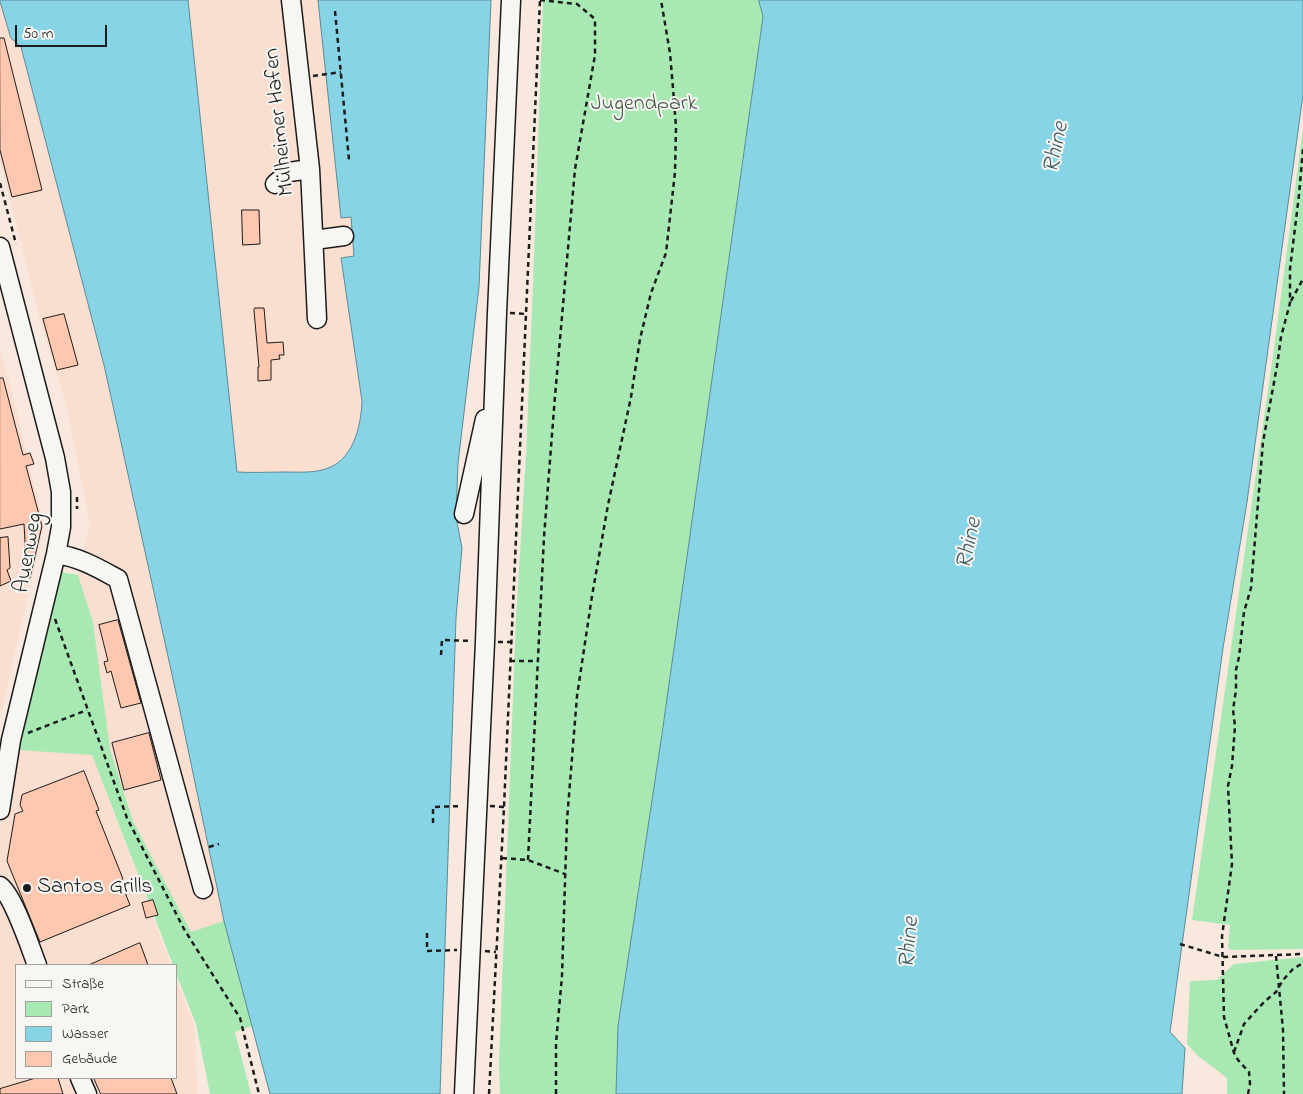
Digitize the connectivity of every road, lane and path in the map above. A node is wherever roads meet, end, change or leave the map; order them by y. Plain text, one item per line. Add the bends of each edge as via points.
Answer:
1 (291, 0) edge
2 (511, 0) edge
3 (540, 0) edge
4 (578, 0) edge
5 (661, 0) edge
6 (577, 4) junction
7 (335, 12) dead end
8 (341, 72) junction
9 (309, 76) dead end
10 (1303, 149) edge
11 (349, 160) dead end
12 (310, 169) junction
13 (275, 184) dead end
14 (344, 236) dead end
15 (314, 240) junction
16 (0, 247) edge
17 (1303, 279) edge
18 (1290, 303) junction
19 (317, 319) dead end
20 (494, 376) junction
21 (464, 514) dead end
22 (56, 554) junction
23 (53, 614) dead end
24 (485, 642) junction
25 (441, 655) dead end
26 (538, 661) junction
27 (510, 662) junction
28 (87, 710) junction
29 (11, 740) junction
30 (476, 806) junction
31 (0, 810) edge
32 (433, 823) dead end
33 (219, 844) dead end
34 (209, 847) dead end
35 (502, 858) junction
36 (528, 860) junction
37 (565, 874) junction
38 (0, 886) edge
39 (203, 889) dead end
40 (427, 933) dead end
41 (1180, 944) dead end
42 (472, 950) junction
43 (1303, 954) edge
44 (1276, 956) junction
45 (1223, 957) junction
46 (1303, 963) edge
47 (38, 964) edge
48 (1280, 987) junction
49 (1234, 1053) junction
50 (80, 1079) edge
51 (87, 1094) edge
52 (259, 1094) edge
53 (464, 1094) edge
54 (489, 1094) edge
55 (556, 1094) edge
56 (1248, 1094) edge
57 (1284, 1094) edge

1 - 12 street, Mülheimer Hafen
2 - 20 street
3 - 6 path
3 - 27 path
4 - 6 path
5 - 37 path via 670,53 676,127 675,172 666,253 651,293 640,339 592,596 573,741
6 - 26 path via 595,19 595,55 575,169 544,537
7 - 8 path
8 - 9 path
8 - 11 path
10 - 18 path via 1290,269
12 - 13 street via 289,172
12 - 15 street, Mülheimer Hafen
14 - 15 street
15 - 19 street, Mülheimer Hafen
16 - 22 street, Auenweg via 55,458 61,500
17 - 18 path
18 - 45 path via 1280,337 1278,366 1263,442 1251,588 1244,612 1236,670 1232,766 1228,786 1232,864 1222,936
20 - 21 street
20 - 24 street
22 - 29 street, Auenweg
22 - 39 street via 88,563 118,578
23 - 28 path
24 - 25 path via 442,640
24 - 30 street
26 - 27 path
26 - 36 path
27 - 35 path
28 - 29 path
28 - 52 path via 127,818 184,929 240,1018
29 - 31 street, Auenweg
30 - 32 path via 433,806
30 - 42 street
33 - 34 path
35 - 36 path
35 - 54 path
36 - 37 path
37 - 55 path
38 - 47 street via 6,890
40 - 42 path via 427,951
41 - 45 path
42 - 53 street
43 - 44 path
44 - 45 path
44 - 48 path
45 - 49 path via 1224,1017
46 - 48 path via 1293,969
48 - 49 path via 1244,1024
48 - 57 path
49 - 56 path via 1249,1072
50 - 51 street

